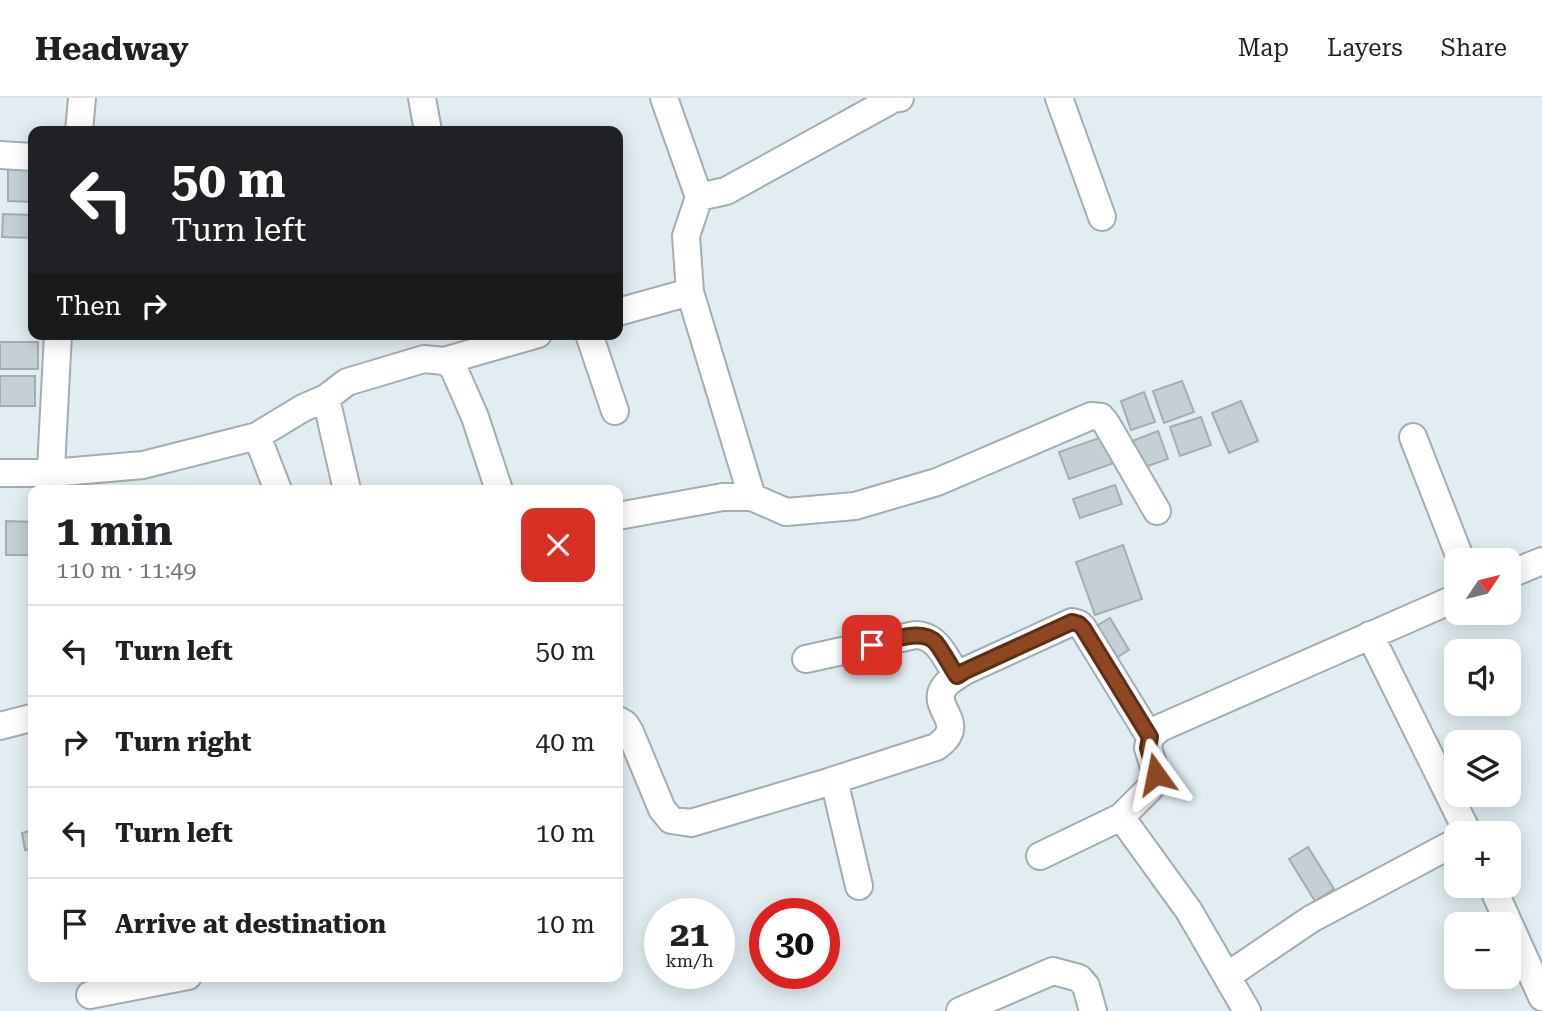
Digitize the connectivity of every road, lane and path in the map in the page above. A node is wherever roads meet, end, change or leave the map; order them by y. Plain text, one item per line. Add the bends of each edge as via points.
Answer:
1 (82, 98) edge
2 (422, 98) edge
3 (664, 98) edge
4 (900, 98) edge
5 (1059, 98) edge
6 (79, 126) edge
7 (427, 126) edge
8 (0, 155) edge
9 (28, 157) edge
10 (699, 197) junction
11 (1101, 217) dead end
12 (690, 292) junction
13 (623, 311) edge
14 (58, 340) edge
15 (517, 340) edge
16 (591, 340) edge
17 (444, 361) junction
18 (326, 398) junction
19 (615, 411) dead end
20 (257, 436) junction
21 (1413, 437) dead end
22 (0, 473) edge
23 (50, 482) edge
24 (276, 485) edge
25 (346, 485) edge
26 (497, 485) edge
27 (752, 497) junction
28 (1157, 511) dead end
29 (623, 515) edge
30 (1456, 548) edge
31 (1542, 561) edge
32 (1521, 570) edge
33 (1444, 603) edge
34 (1370, 635) junction
35 (806, 659) dead end
36 (957, 676) junction
37 (28, 717) edge
38 (623, 723) edge
39 (0, 726) edge
40 (1150, 737) junction
41 (834, 780) junction
42 (1121, 817) junction
43 (1462, 821) edge
44 (1444, 848) edge
45 (1040, 856) dead end
46 (859, 886) dead end
47 (1497, 898) edge
48 (1227, 976) junction
49 (155, 982) edge
50 (89, 994) edge
51 (1542, 997) edge
52 (968, 1010) edge
53 (1093, 1011) edge
54 (1247, 1011) edge

1 - 6 street
2 - 7 street
3 - 10 street
4 - 10 street via 726,191
5 - 11 street
8 - 9 street
10 - 12 street via 687,236
12 - 13 street
12 - 27 street
14 - 23 street
15 - 17 street
16 - 19 street
17 - 18 street via 424,359 348,382
17 - 26 street via 453,367 475,417
18 - 20 street
18 - 25 street
20 - 23 street via 143,465
20 - 24 street
21 - 30 street
22 - 23 street
27 - 28 street via 786,512 855,506 937,482 1091,416 1106,423
27 - 29 street via 723,497
31 - 32 street
33 - 34 street
34 - 40 street via 1160,727
34 - 43 street
35 - 36 street via 925,635
36 - 40 street via 1072,622 1079,624
36 - 41 street via 941,696 950,726 947,740
37 - 39 street
38 - 41 street via 671,820 691,823
40 - 42 street via 1155,782
41 - 46 street
42 - 45 street
42 - 48 street via 1189,911
44 - 48 street via 1311,919
47 - 51 street
48 - 54 street
49 - 50 street
52 - 53 street via 1053,971 1079,978

